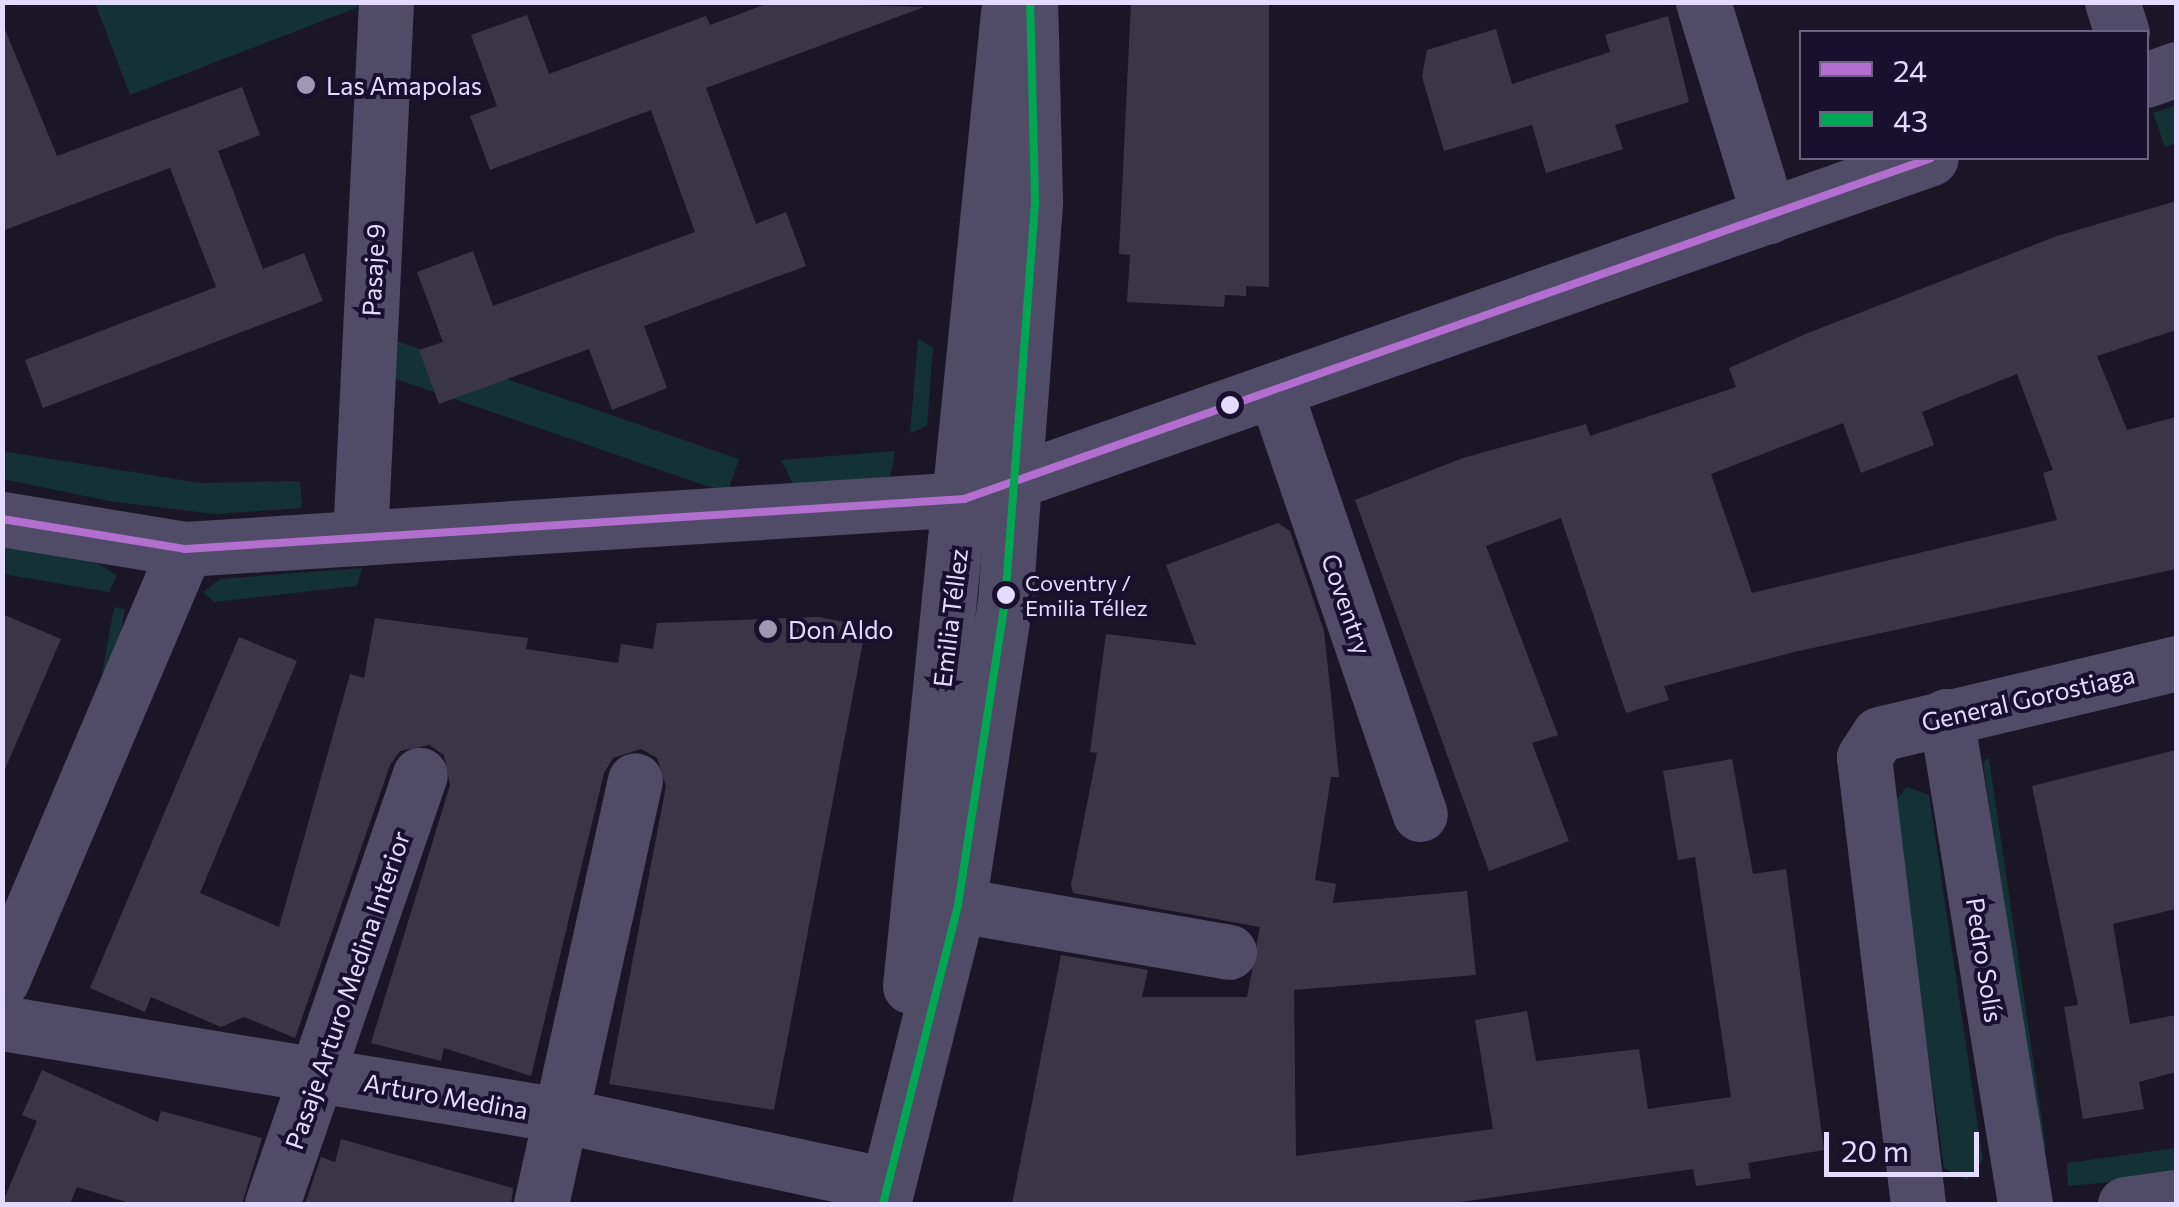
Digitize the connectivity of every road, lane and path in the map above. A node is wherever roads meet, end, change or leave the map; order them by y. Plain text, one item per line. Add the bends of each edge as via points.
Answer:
1 (386, 2) edge
2 (1010, 2) edge
3 (1030, 2) edge
4 (1703, 2) edge
5 (2112, 2) edge
6 (2121, 30) edge
7 (2176, 69) edge
8 (2149, 79) edge
9 (1926, 160) edge
10 (1769, 216) junction
11 (1276, 394) junction
12 (1016, 488) junction
13 (964, 499) junction
14 (2, 519) edge
15 (360, 538) junction
16 (185, 549) junction
17 (2176, 663) edge
18 (1946, 716) junction
19 (420, 775) dead end
20 (635, 780) dead end
21 (1420, 814) dead end
22 (958, 905) junction
23 (1229, 952) dead end
24 (2, 980) edge
25 (2, 1023) edge
26 (322, 1074) junction
27 (902, 1114) junction
28 (560, 1115) junction
29 (885, 1195) edge
30 (2176, 1197) edge
31 (272, 1204) edge
32 (542, 1204) edge
33 (1918, 1204) edge
34 (2025, 1204) edge
35 (2125, 1204) edge

1 - 15 street, Pasaje 9
2 - 13 street, Emilia Téllez via 984,199
3 - 12 street, Emilia Téllez via 1035,201
4 - 10 street
5 - 6 street
7 - 8 street
9 - 10 street
10 - 11 street
11 - 12 street
11 - 21 street, Coventry
12 - 13 street
12 - 22 street, Emilia Téllez
13 - 15 street
13 - 27 street, Emilia Téllez
14 - 16 street
15 - 16 street
16 - 24 street
17 - 18 street, General Gorostiaga
18 - 33 street, General Gorostiaga via 1879,734 1862,782
18 - 34 street, Pedro Solís
19 - 26 street, Pasaje Arturo Medina Interior
20 - 28 street
22 - 23 street
22 - 27 street, Emilia Téllez
25 - 26 street, Arturo Medina
26 - 28 street, Arturo Medina
26 - 31 street, Pasaje Arturo Medina Interior
27 - 29 street, Emilia Téllez
28 - 29 street, Arturo Medina
28 - 32 street
30 - 35 street

